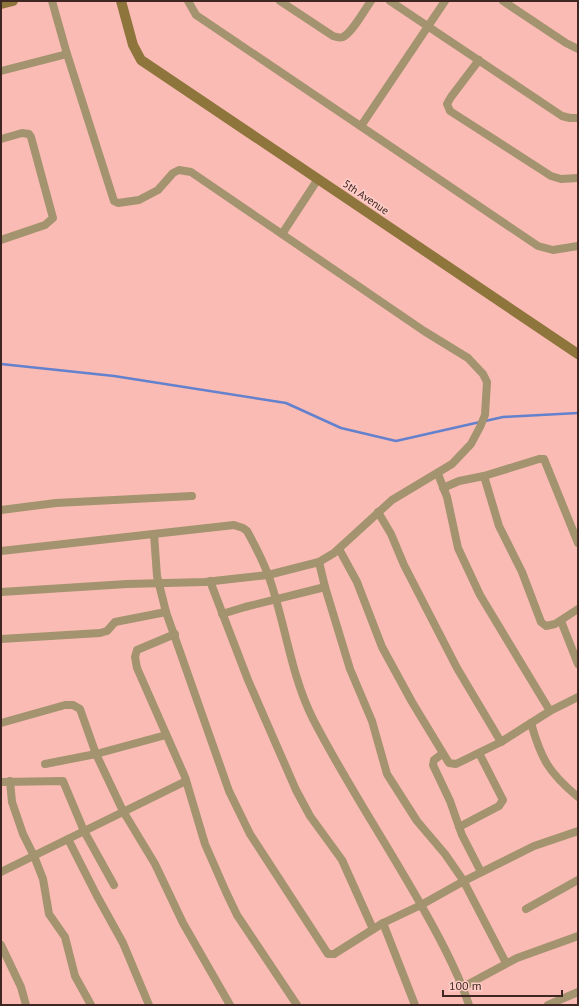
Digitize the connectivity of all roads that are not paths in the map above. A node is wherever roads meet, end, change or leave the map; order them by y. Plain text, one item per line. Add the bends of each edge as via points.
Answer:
1 (13, 1) edge
2 (52, 1) edge
3 (121, 1) edge
4 (188, 1) edge
5 (280, 1) edge
6 (371, 1) edge
7 (390, 1) edge
8 (445, 1) edge
9 (503, 1) edge
10 (1, 4) edge
11 (427, 27) junction
12 (578, 49) edge
13 (67, 54) junction
14 (479, 60) junction
15 (1, 71) edge
16 (578, 118) edge
17 (361, 126) junction
18 (1, 139) edge
19 (578, 178) edge
20 (318, 179) junction
21 (282, 234) junction
22 (1, 240) edge
23 (578, 246) edge
24 (578, 354) edge
25 (438, 474) junction
26 (484, 476) junction
27 (443, 488) junction
28 (192, 496) dead end
29 (1, 510) edge
30 (378, 512) junction
31 (154, 534) junction
32 (578, 543) edge
33 (339, 548) junction
34 (1, 551) edge
35 (319, 562) junction
36 (268, 575) junction
37 (210, 581) junction
38 (158, 583) junction
39 (325, 587) junction
40 (1, 592) edge
41 (275, 599) junction
42 (578, 609) edge
43 (166, 612) junction
44 (222, 614) junction
45 (561, 620) junction
46 (175, 634) junction
47 (1, 639) edge
48 (578, 664) edge
49 (578, 697) edge
50 (550, 711) junction
51 (1, 723) edge
52 (530, 723) junction
53 (166, 735) junction
54 (501, 742) junction
55 (479, 753) junction
56 (96, 754) junction
57 (442, 754) junction
58 (45, 764) dead end
59 (186, 781) junction
60 (1, 782) edge
61 (10, 782) junction
62 (578, 797) edge
63 (123, 811) junction
64 (459, 828) junction
65 (84, 831) junction
66 (578, 831) edge
67 (68, 839) junction
68 (34, 856) junction
69 (1, 872) edge
70 (481, 872) junction
71 (578, 880) edge
72 (464, 881) junction
73 (114, 885) dead end
74 (421, 905) junction
75 (526, 909) dead end
76 (383, 923) junction
77 (373, 929) junction
78 (578, 936) edge
79 (1, 945) edge
80 (506, 964) junction
81 (463, 987) junction
82 (578, 992) edge
83 (26, 1005) edge
84 (91, 1005) edge
85 (149, 1005) edge
86 (230, 1005) edge
87 (297, 1005) edge
88 (414, 1005) edge
89 (469, 1005) edge
90 (548, 1005) edge

1 - 10 street
2 - 13 street
3 - 20 street, 5th Avenue via 133,45 141,60
4 - 17 street via 196,15
5 - 6 street via 333,36 342,37 350,31
7 - 11 street
8 - 11 street
9 - 12 street
11 - 14 street
11 - 17 street
13 - 15 street
13 - 21 street via 110,193 116,202 139,200 148,196 158,190 173,173 185,170
14 - 16 street via 562,116
14 - 19 street via 447,104 450,112 551,176 561,179
17 - 23 street via 538,246 553,250
18 - 22 street via 22,133 29,134 54,218 45,225
20 - 21 street
20 - 24 street, 5th Avenue
21 - 25 street via 468,358 485,377 487,398 485,415 480,427 463,454
25 - 27 street
25 - 30 street via 405,491
26 - 27 street via 459,481
26 - 32 street via 544,459
26 - 45 street via 499,526 522,572 541,622 549,626
27 - 50 street via 458,548 480,595
28 - 29 street via 56,503
30 - 33 street
30 - 54 street via 457,668
31 - 34 street
31 - 36 street via 239,526 247,531
31 - 38 street
33 - 35 street
33 - 57 street via 357,582 382,647
35 - 36 street
35 - 39 street
36 - 37 street
36 - 41 street
37 - 38 street
37 - 44 street
38 - 40 street
38 - 43 street
39 - 41 street
39 - 72 street via 350,669 372,721 387,774 417,821
41 - 44 street
41 - 74 street via 298,684 310,712 360,803
42 - 45 street
43 - 46 street
43 - 47 street via 115,622 107,631 100,633
44 - 77 street via 296,790 310,816 342,860
45 - 48 street
46 - 53 street via 140,648 135,656 137,668
46 - 77 street via 229,791 250,834 325,950 328,954 334,954
49 - 50 street
50 - 52 street
51 - 56 street via 49,709 69,705 77,707 80,709
52 - 54 street
52 - 62 street via 544,761 557,778
53 - 56 street
53 - 59 street
54 - 55 street
55 - 57 street via 452,764
55 - 64 street via 503,800 499,806
56 - 58 street
56 - 63 street
57 - 64 street via 434,760 433,765
59 - 63 street
59 - 87 street via 205,844 234,910
60 - 61 street
61 - 65 street via 63,781
61 - 68 street via 16,815
63 - 65 street
63 - 86 street via 155,864 186,928
64 - 70 street
65 - 67 street
65 - 73 street
66 - 70 street via 534,846
67 - 68 street
67 - 85 street via 123,943
68 - 69 street
68 - 84 street via 43,879 49,914 65,937 75,976
70 - 72 street
71 - 75 street
72 - 74 street
72 - 80 street
74 - 76 street
74 - 81 street
76 - 77 street
76 - 88 street
78 - 80 street via 531,952
79 - 83 street via 21,987
80 - 81 street
81 - 89 street
82 - 90 street

